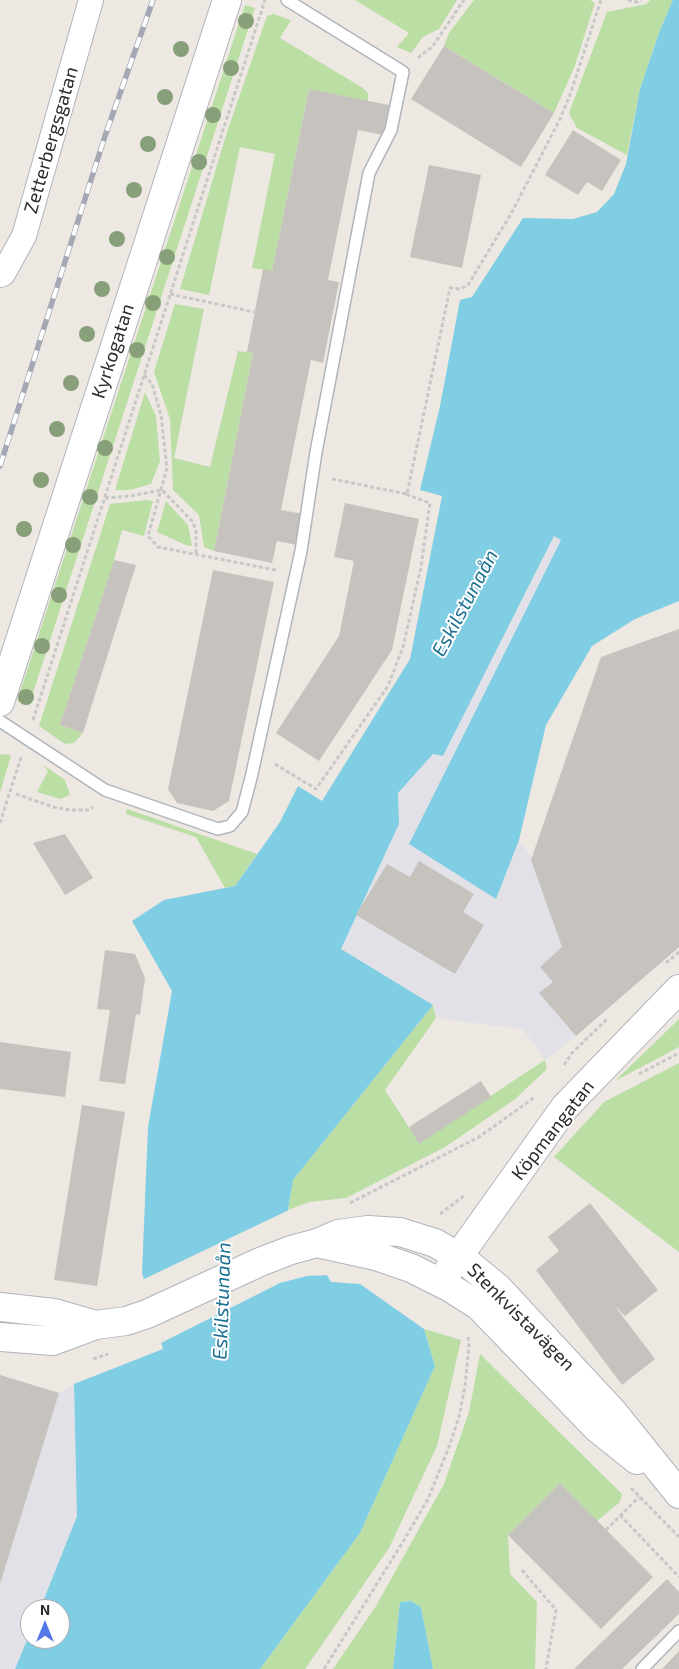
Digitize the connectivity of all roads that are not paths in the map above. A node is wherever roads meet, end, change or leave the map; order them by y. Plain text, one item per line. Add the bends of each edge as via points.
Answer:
1 (91, 0) edge
2 (227, 0) edge
3 (287, 0) edge
4 (0, 275) edge
5 (0, 702) edge
6 (0, 721) edge
7 (679, 989) edge
8 (317, 1243) junction
9 (458, 1257) junction
10 (439, 1282) junction
11 (0, 1307) edge
12 (96, 1326) junction
13 (0, 1337) edge
14 (679, 1494) edge
15 (679, 1632) edge
16 (642, 1669) edge

1 - 4 street, Zetterbergsgatan via 24,236
2 - 5 main road, Kyrkogatan
3 - 6 lane via 402,72 391,130 369,174 301,551 242,812 230,826 218,829 105,790
7 - 9 main road, Köpmangatan via 565,1107
8 - 9 main road, Stenkvistavägen via 338,1234 368,1230 400,1232 435,1243
8 - 10 main road, Stenkvistavägen via 376,1256
8 - 12 main road via 260,1262 147,1314
9 - 10 main road, Köpmangatan
9 - 14 main road, Stenkvistavägen via 505,1296 613,1412
10 - 14 main road, Stenkvistavägen via 479,1306 598,1428
11 - 12 main road via 54,1313
12 - 13 main road via 53,1341
15 - 16 lane

